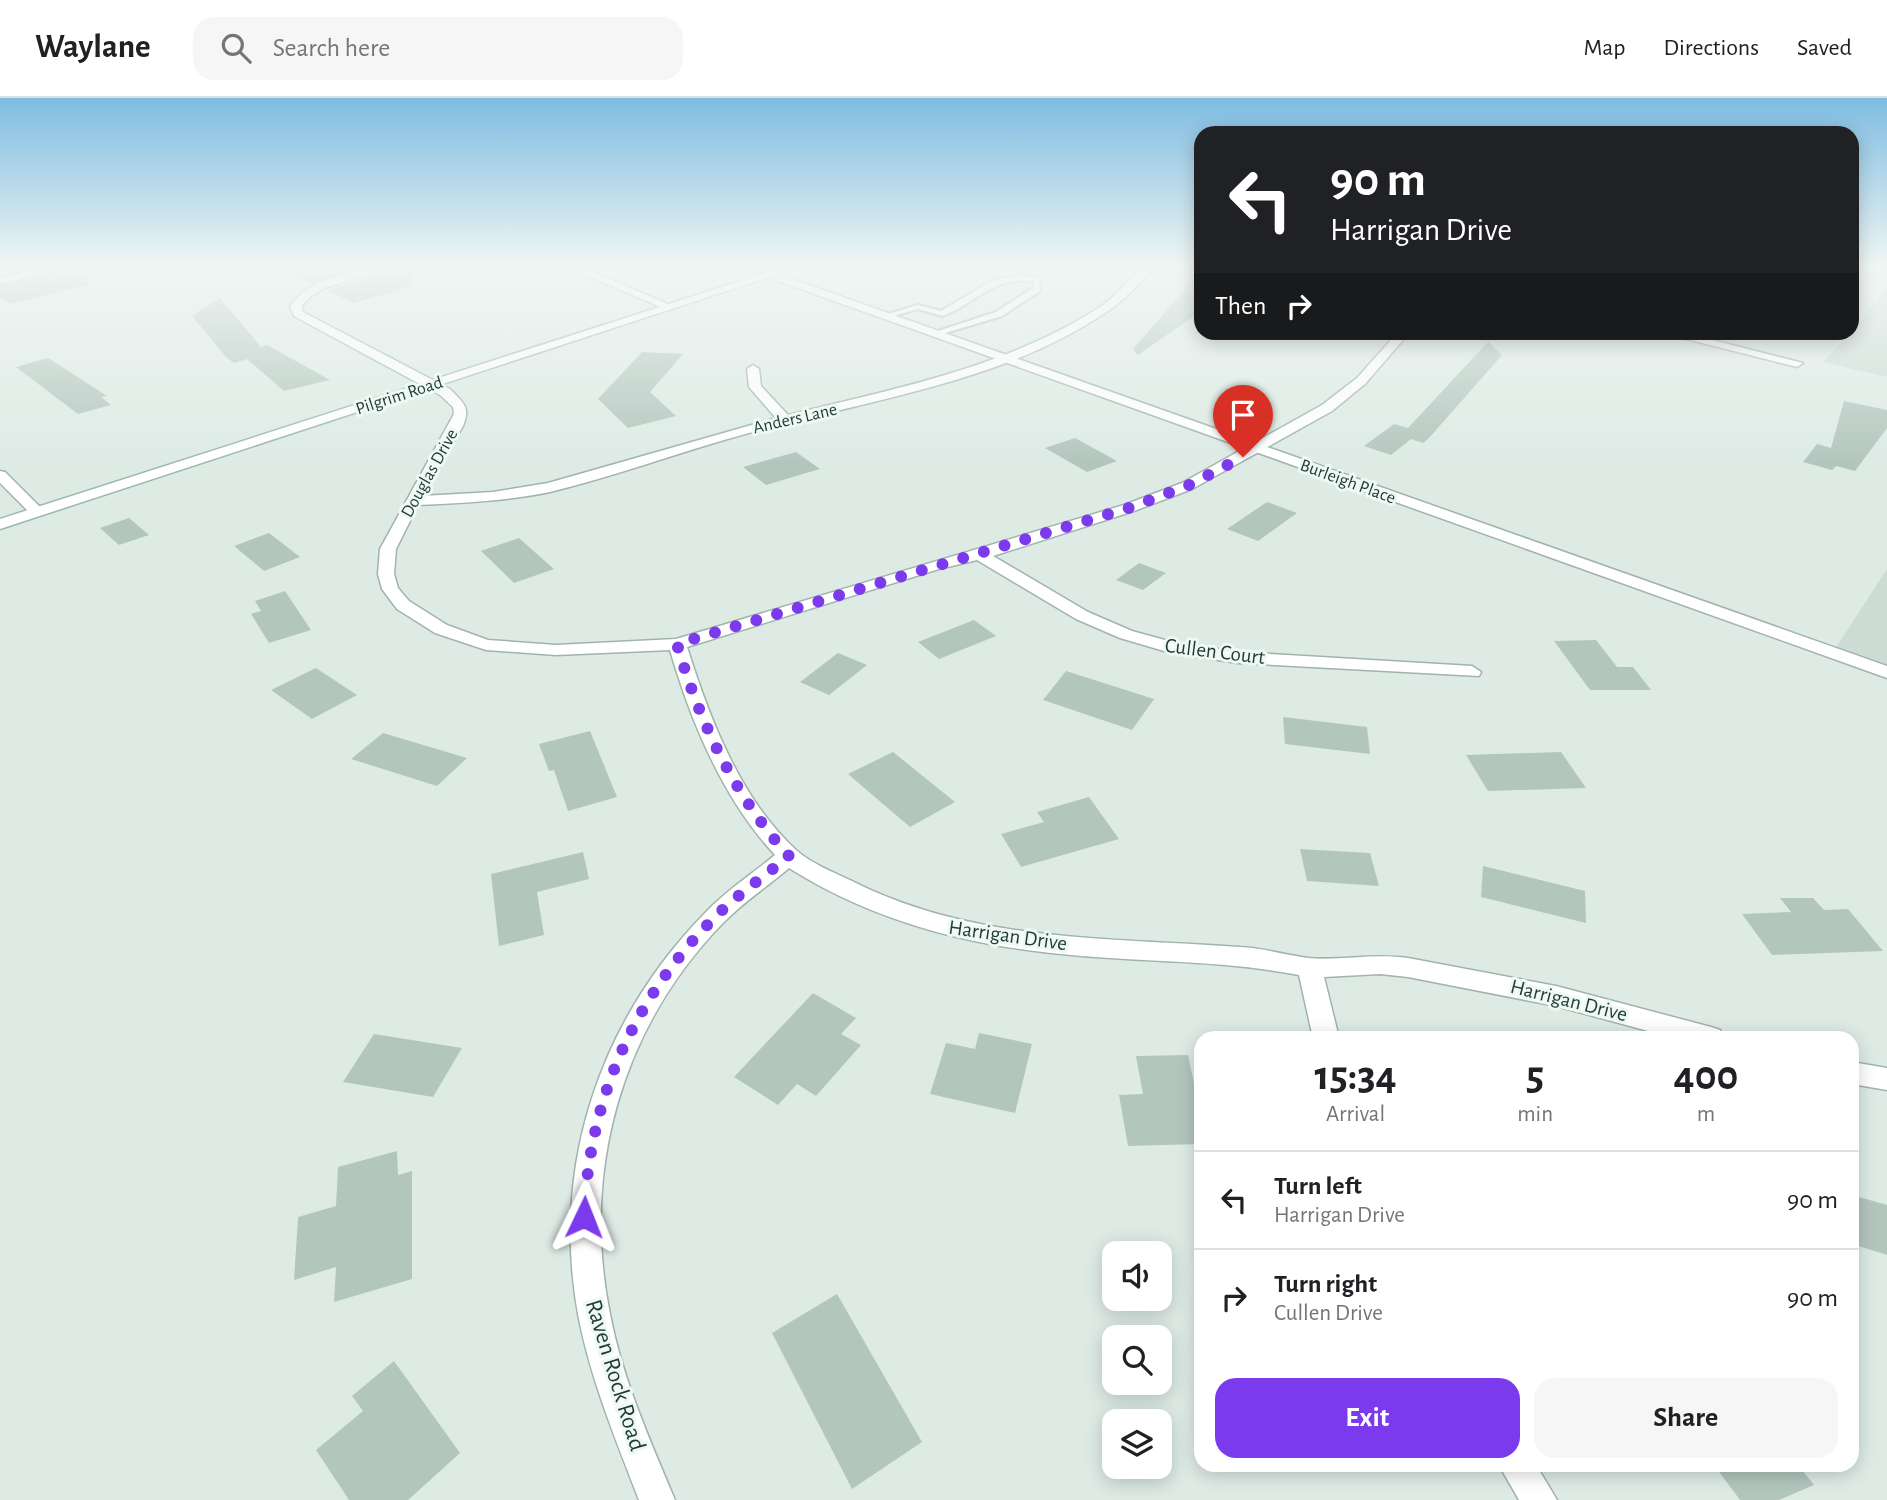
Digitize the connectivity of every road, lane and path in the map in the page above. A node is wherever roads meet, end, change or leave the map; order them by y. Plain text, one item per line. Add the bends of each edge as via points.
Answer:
1 (330, 331) edge
2 (594, 331) edge
3 (931, 331) edge
4 (941, 331) edge
5 (1064, 331) edge
6 (936, 333) junction
7 (1398, 340) edge
8 (1698, 340) edge
9 (1003, 357) junction
10 (1797, 363) dead end
11 (753, 369) dead end
12 (429, 385) junction
13 (785, 419) junction
14 (1256, 449) junction
15 (0, 475) edge
16 (413, 501) junction
17 (37, 512) junction
18 (0, 524) edge
19 (979, 555) junction
20 (677, 644) junction
21 (1887, 672) edge
22 (1472, 673) dead end
23 (789, 856) junction
24 (1309, 967) junction
25 (1323, 1031) edge
26 (1686, 1031) edge
27 (1859, 1074) edge
28 (1887, 1079) edge
29 (1521, 1472) edge
30 (657, 1500) edge
31 (1539, 1500) edge

1 - 12 street
2 - 12 street, Pilgrim Road
3 - 6 street, Burleigh Place
4 - 6 lane
5 - 9 street, Anders Lane
6 - 9 street, Burleigh Place
7 - 14 street via 1346,394
8 - 10 street
9 - 13 street, Anders Lane via 912,390
9 - 14 street, Burleigh Place
11 - 13 street via 755,387
12 - 16 street, Douglas Drive via 453,398 461,414
12 - 17 street, Pilgrim Road
13 - 16 street, Anders Lane via 555,485 490,496
14 - 19 street via 1158,498
14 - 21 street, Burleigh Place
15 - 17 street
16 - 20 street, Douglas Drive via 387,549 386,574 390,589 419,617 461,639 486,645 556,650
17 - 18 street, Pilgrim Road
19 - 20 street
19 - 22 street, Cullen Court via 1074,612 1125,634 1179,649
20 - 23 street, Harrigan Drive via 702,716 741,793
23 - 24 street, Harrigan Drive via 901,915 960,932 1024,941 1246,956
23 - 30 street, Raven Rock Road via 715,917 647,1003 628,1033 592,1140 583,1239 593,1314 619,1403
24 - 25 street
24 - 26 street, Harrigan Drive via 1394,965 1558,996
27 - 28 street
29 - 31 street

